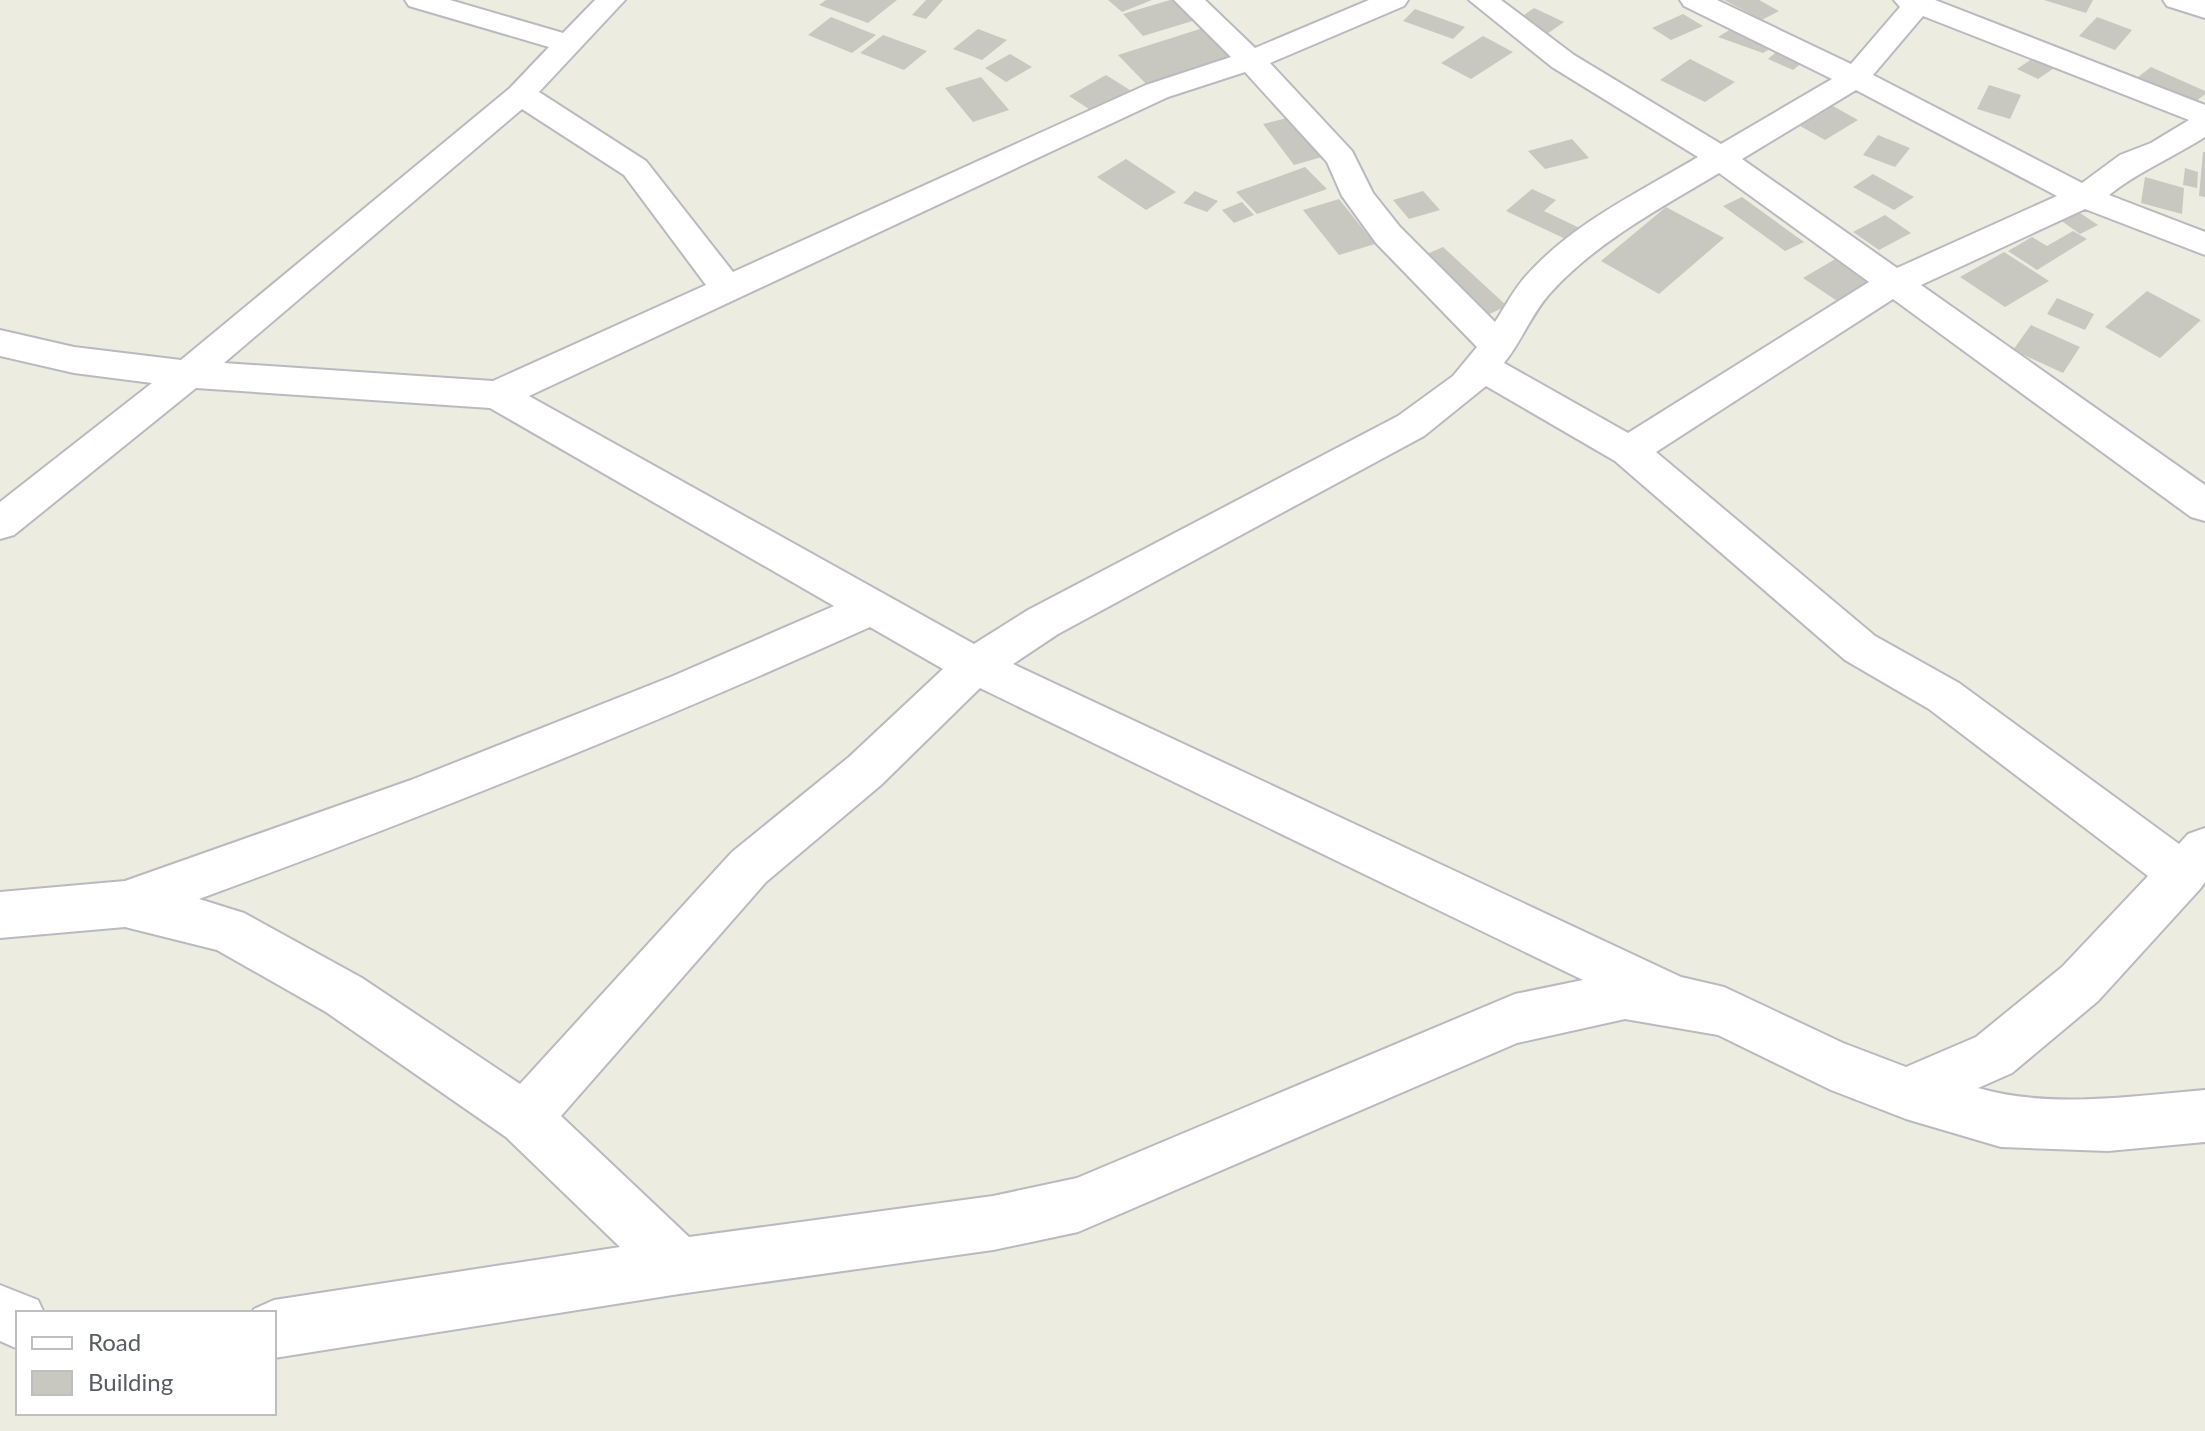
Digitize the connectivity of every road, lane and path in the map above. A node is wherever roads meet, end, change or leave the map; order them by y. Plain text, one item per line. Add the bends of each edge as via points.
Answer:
1 (419, 0) edge
2 (611, 0) edge
3 (1188, 0) edge
4 (1394, 0) edge
5 (1483, 0) edge
6 (1694, 0) edge
7 (2177, 0) edge
8 (1915, 1) edge
9 (2205, 9) edge
10 (570, 44) junction
11 (1251, 60) junction
12 (1855, 78) junction
13 (521, 94) junction
14 (2205, 116) edge
15 (2205, 124) edge
16 (1719, 157) junction
17 (2084, 197) junction
18 (2205, 244) edge
19 (1892, 284) junction
20 (728, 290) junction
21 (0, 343) edge
22 (1490, 356) junction
23 (188, 374) junction
24 (497, 395) junction
25 (1629, 451) junction
26 (2205, 506) edge
27 (0, 524) edge
28 (872, 608) junction
29 (975, 666) junction
30 (2194, 862) edge
31 (125, 904) junction
32 (0, 915) edge
33 (1683, 1002) junction
34 (1906, 1093) junction
35 (2205, 1116) edge
36 (525, 1118) junction
37 (679, 1266) junction
38 (276, 1329) edge

1 - 10 street
2 - 10 street
3 - 11 street
4 - 11 street
5 - 16 street via 1563,61
6 - 12 street
7 - 9 street
8 - 12 street
8 - 14 street
10 - 13 street
11 - 20 street via 1157,91
11 - 22 street via 1341,158 1358,196
12 - 16 street
12 - 17 street
13 - 20 street via 635,168
13 - 23 street
15 - 17 street via 2131,162
16 - 19 street
16 - 22 street via 1568,255 1537,285
17 - 18 street
17 - 19 street
19 - 25 street
19 - 26 street
20 - 24 street
21 - 23 street via 74,360
22 - 25 street
22 - 29 street via 1466,385 1411,426 1043,622
23 - 24 street
23 - 27 street
24 - 28 street
25 - 30 street via 1860,648 1944,696
28 - 29 street
28 - 31 street via 422,797
29 - 33 street
29 - 36 street via 865,771 749,867
30 - 34 street via 2080,984 1994,1055
31 - 32 street
31 - 36 street via 227,929 344,995
33 - 34 street via 1724,1012 1831,1064
33 - 37 street via 1625,995 1515,1019 1078,1205 993,1223
34 - 35 street via 2001,1121 2108,1125
36 - 37 street
37 - 38 street

